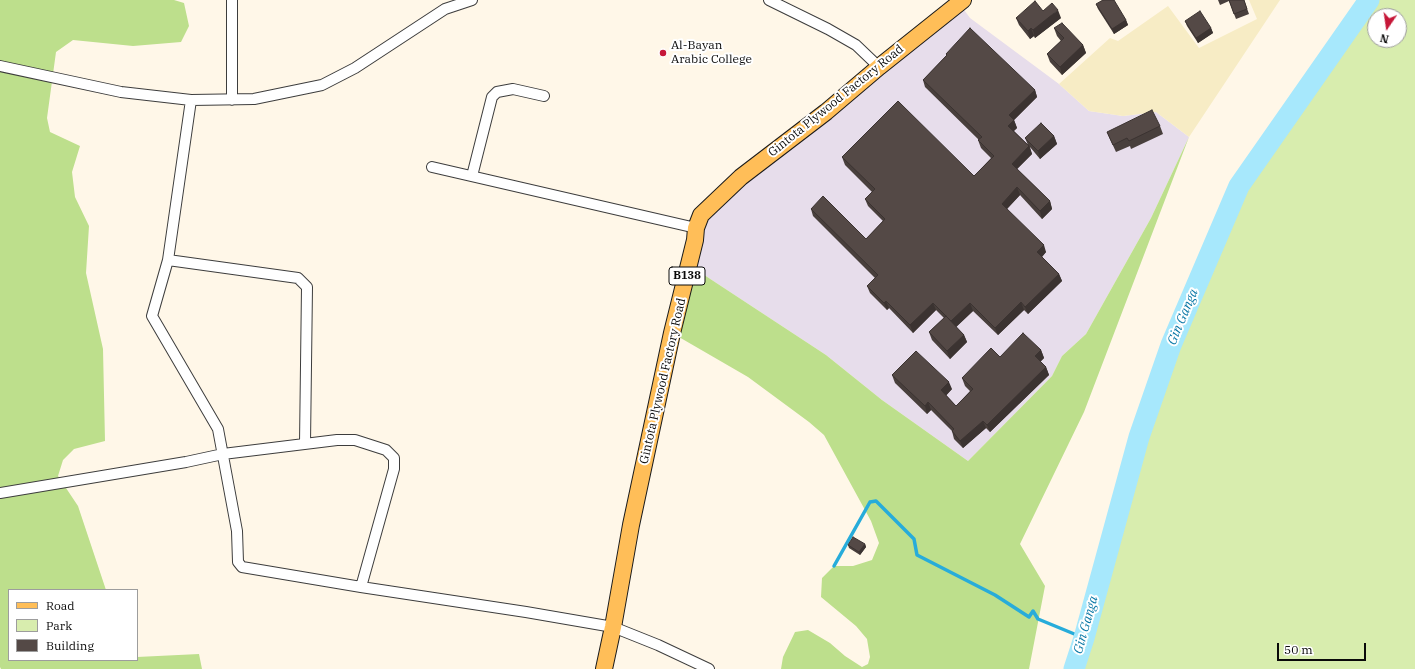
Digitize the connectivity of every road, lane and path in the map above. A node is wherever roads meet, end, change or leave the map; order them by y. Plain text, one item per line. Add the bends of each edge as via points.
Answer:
1 (232, 0) edge
2 (472, 0) edge
3 (769, 0) edge
4 (963, 0) edge
5 (0, 66) edge
6 (879, 67) junction
7 (544, 96) dead end
8 (191, 100) junction
9 (232, 100) junction
10 (432, 167) dead end
11 (472, 176) junction
12 (696, 228) junction
13 (168, 260) junction
14 (305, 444) junction
15 (223, 454) junction
16 (0, 493) edge
17 (361, 587) junction
18 (613, 627) junction
19 (604, 669) edge
20 (709, 669) edge

1 - 9 street
2 - 9 street via 445,9 355,68 322,85 254,99
3 - 6 street via 856,45
4 - 6 main road, Gintota Plywood Factory Road / B138
5 - 8 street via 120,92
6 - 12 main road, Gintota Plywood Factory Road / B138 via 826,112 741,177 701,215
7 - 11 street via 513,89 497,92 492,96
8 - 9 street
8 - 13 street
10 - 11 street
11 - 12 street
12 - 18 main road, Gintota Plywood Factory Road / B138 via 631,525
13 - 14 street via 298,278 307,287
13 - 15 street via 152,316 218,429
14 - 15 street
14 - 17 street via 355,440 386,450 394,458 394,469
15 - 16 street
15 - 17 street via 237,531 238,562 242,567
17 - 18 street
18 - 19 main road, Gintota Plywood Factory Road / B138
18 - 20 street

